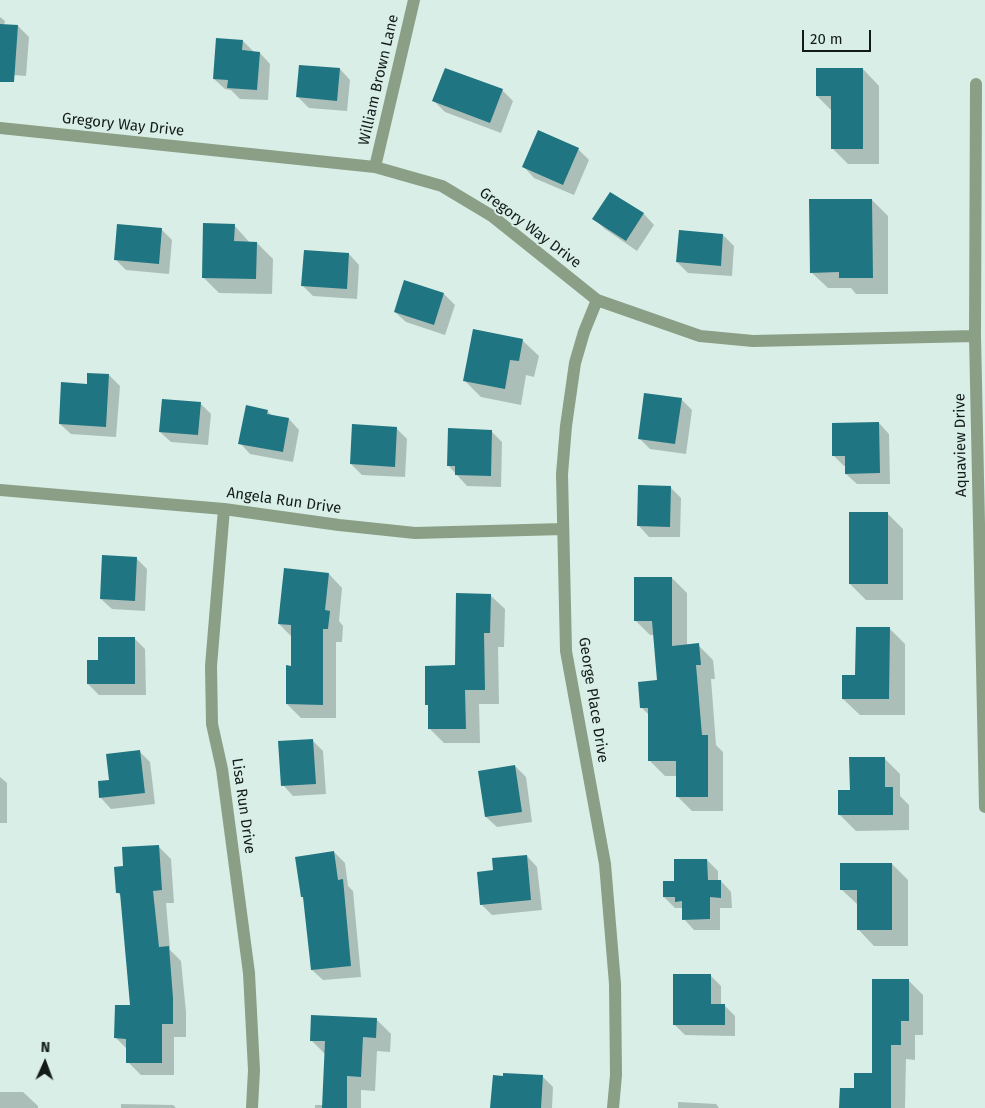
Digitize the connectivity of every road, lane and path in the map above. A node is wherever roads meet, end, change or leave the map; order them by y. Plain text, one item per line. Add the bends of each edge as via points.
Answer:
1 (414, 0) edge
2 (976, 84) dead end
3 (0, 128) edge
4 (375, 167) junction
5 (597, 300) junction
6 (976, 336) junction
7 (0, 490) edge
8 (224, 509) junction
9 (563, 529) junction
10 (985, 807) edge
11 (252, 1108) edge
12 (613, 1108) edge

1 - 4 street, William Brown Lane
2 - 6 street, Aquaview Drive
3 - 4 street, Gregory Way Drive
4 - 5 street, Gregory Way Drive via 442,186 492,216
5 - 6 street, Gregory Way Drive via 700,336 753,341
5 - 9 street, George Place Drive via 575,363 562,474
6 - 10 street, Aquaview Drive
7 - 8 street, Angela Run Drive
8 - 9 street, Angela Run Drive via 415,534
8 - 11 street, Lisa Run Drive via 211,666 212,724 222,769 249,973 254,1070
9 - 12 street, George Place Drive via 566,651 605,864 615,984

